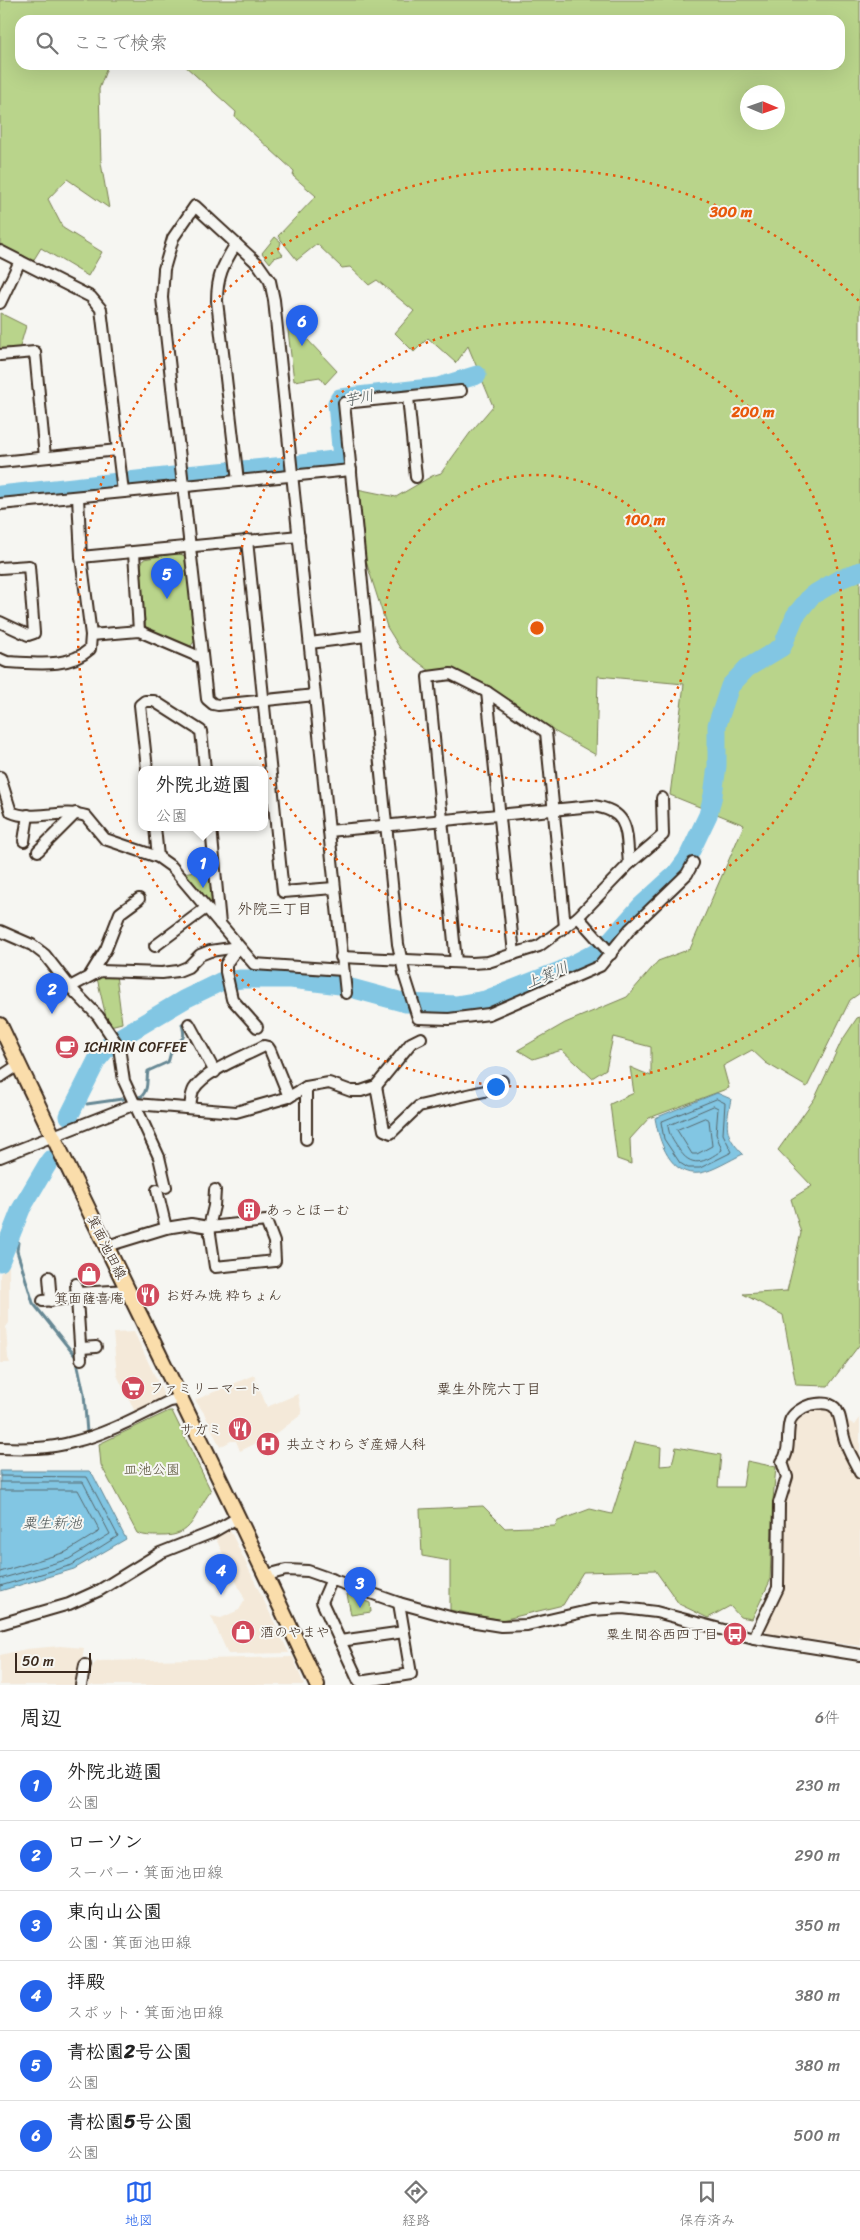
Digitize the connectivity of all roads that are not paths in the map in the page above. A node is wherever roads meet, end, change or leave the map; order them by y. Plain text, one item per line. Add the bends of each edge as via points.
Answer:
1 (236, 244) junction
2 (0, 251) edge
3 (20, 261) junction
4 (0, 302) edge
5 (0, 355) edge
6 (461, 391) dead end
7 (408, 397) junction
8 (118, 450) junction
9 (45, 457) junction
10 (0, 462) edge
11 (351, 470) junction
12 (293, 476) junction
13 (416, 477) dead end
14 (238, 481) junction
15 (122, 485) junction
16 (184, 486) junction
17 (78, 496) junction
18 (0, 504) edge
19 (299, 536) junction
20 (247, 540) junction
21 (191, 546) junction
22 (134, 553) junction
23 (81, 557) junction
24 (0, 568) edge
25 (0, 622) edge
26 (139, 631) junction
27 (91, 635) junction
28 (366, 636) junction
29 (310, 642) junction
30 (202, 658) junction
31 (0, 659) edge
32 (487, 692) junction
33 (315, 695) junction
34 (263, 701) junction
35 (148, 766) edge
36 (205, 766) edge
37 (0, 777) edge
38 (662, 798) dead end
39 (554, 810) junction
40 (76, 813) junction
41 (500, 814) junction
42 (28, 815) junction
43 (442, 822) junction
44 (386, 827) junction
45 (155, 831) edge
46 (211, 831) edge
47 (329, 831) junction
48 (24, 841) dead end
49 (38, 851) dead end
50 (158, 857) junction
51 (693, 863) dead end
52 (630, 864) junction
53 (334, 888) junction
54 (139, 899) dead end
55 (206, 908) junction
56 (578, 917) junction
57 (220, 924) junction
58 (564, 927) junction
59 (0, 931) edge
60 (154, 946) dead end
61 (238, 947) junction
62 (609, 952) junction
63 (514, 954) junction
64 (342, 957) junction
65 (401, 959) junction
66 (456, 962) junction
67 (343, 970) junction
68 (90, 975) junction
69 (70, 987) junction
70 (345, 989) dead end
71 (189, 1024) dead end
72 (0, 1025) edge
73 (257, 1027) dead end
74 (421, 1038) dead end
75 (20, 1064) junction
76 (215, 1072) junction
77 (0, 1077) edge
78 (502, 1081) dead end
79 (376, 1086) junction
80 (306, 1087) junction
81 (289, 1097) junction
82 (135, 1104) junction
83 (190, 1108) junction
84 (55, 1137) junction
85 (306, 1139) dead end
86 (0, 1157) edge
87 (214, 1190) dead end
88 (209, 1227) junction
89 (166, 1228) junction
90 (107, 1246) junction
91 (49, 1277) dead end
92 (77, 1288) junction
93 (129, 1290) junction
94 (96, 1347) dead end
95 (81, 1348) junction
96 (82, 1359) dead end
97 (182, 1399) junction
98 (0, 1448) edge
99 (860, 1473) edge
100 (240, 1517) junction
101 (267, 1575) junction
102 (332, 1578) junction
103 (399, 1603) junction
104 (0, 1624) edge
105 (404, 1632) junction
106 (754, 1638) junction
107 (340, 1641) junction
108 (860, 1655) edge
109 (84, 1665) dead end
110 (82, 1685) edge
111 (317, 1685) edge

1 - 12 street via 258,264 270,281
1 - 14 street via 222,266 217,282 217,301
1 - 16 street via 195,206 173,238 164,269 162,298
2 - 3 street
3 - 4 street
3 - 8 street via 91,297 101,309
5 - 9 street via 34,352
6 - 7 street
7 - 11 street via 344,403
7 - 13 street
8 - 9 street
8 - 15 street
9 - 10 street
11 - 12 street
11 - 28 street
12 - 14 street
12 - 19 street
14 - 16 street
15 - 16 street
15 - 17 street
16 - 21 street
17 - 18 street
17 - 23 street
19 - 20 street
19 - 29 street
20 - 21 street
20 - 34 street
21 - 22 street
21 - 30 street
22 - 23 street
22 - 26 street
23 - 27 street
24 - 25 street via 29,566 34,633 28,635
26 - 27 street
26 - 30 street
27 - 31 street via 90,649 85,654 56,664
28 - 29 street
28 - 44 street
29 - 33 street
30 - 34 street via 209,702 218,705
32 - 39 street via 546,732
32 - 41 street
32 - 43 street via 451,674 428,677
33 - 34 street
33 - 47 street
34 - 53 street via 283,892
35 - 36 street via 140,705 145,701 154,701 201,731
37 - 42 street via 11,812 18,816
38 - 52 street via 663,835
39 - 41 street
39 - 52 street via 593,806 619,815 626,824
39 - 58 street
40 - 42 street
40 - 49 street
40 - 50 street via 86,816 105,839
41 - 43 street
41 - 63 street
42 - 48 street
43 - 44 street
43 - 66 street
44 - 47 street
44 - 65 street
45 - 50 street
46 - 57 street
47 - 53 street
50 - 55 street via 172,867
51 - 62 street via 687,874
52 - 56 street
53 - 64 street
54 - 68 street via 120,913 106,949
55 - 57 street
55 - 60 street
56 - 58 street
56 - 62 street
57 - 61 street
58 - 63 street via 539,946
59 - 69 street via 45,955
61 - 67 street via 256,964
61 - 68 street via 200,955 188,967 178,971 105,970
61 - 73 street via 226,964 227,981 234,1002
62 - 65 street via 600,966 576,978 489,1014 449,1019 415,1009
63 - 66 street via 488,962
64 - 65 street
64 - 67 street
65 - 66 street
67 - 70 street
68 - 69 street
69 - 82 street via 98,1016 119,1047 124,1081
71 - 76 street
72 - 75 main road, 箕面池田線
74 - 79 street via 411,1043
75 - 77 street
75 - 84 main road, 箕面池田線
76 - 81 street via 266,1046
76 - 83 street via 194,1089
78 - 79 street via 489,1090 419,1106 391,1132 384,1130
79 - 80 street via 351,1092 329,1083
80 - 81 street
80 - 85 street
81 - 83 street via 236,1112
82 - 83 street
82 - 84 street
82 - 89 street via 158,1157
84 - 86 street
84 - 90 main road, 箕面池田線
87 - 88 street
88 - 88 street via 266,1220 274,1242 275,1261 214,1267
88 - 89 street via 191,1224
89 - 90 street
90 - 93 main road, 箕面池田線
91 - 92 street via 47,1301 71,1298
92 - 93 street
92 - 95 street
93 - 97 main road, 箕面池田線
94 - 95 street
95 - 96 street
97 - 98 street via 73,1442 46,1448
97 - 100 main road, 箕面池田線
99 - 106 street via 845,1442 840,1413 836,1408 825,1404 811,1405 801,1409 790,1420 787,1456 782,1462 787,1477 779,1503 778,1588
100 - 101 main road, 箕面池田線
100 - 104 street via 214,1532 160,1554 100,1590 69,1604
101 - 102 street via 286,1570 308,1570
101 - 111 main road, 箕面池田線
102 - 103 street
102 - 107 street via 322,1602
103 - 105 street
103 - 106 street via 457,1619 501,1626 527,1624 592,1610 623,1608 656,1612
105 - 107 street
105 - 107 street via 412,1674 368,1681 359,1682
106 - 108 street
109 - 110 street

